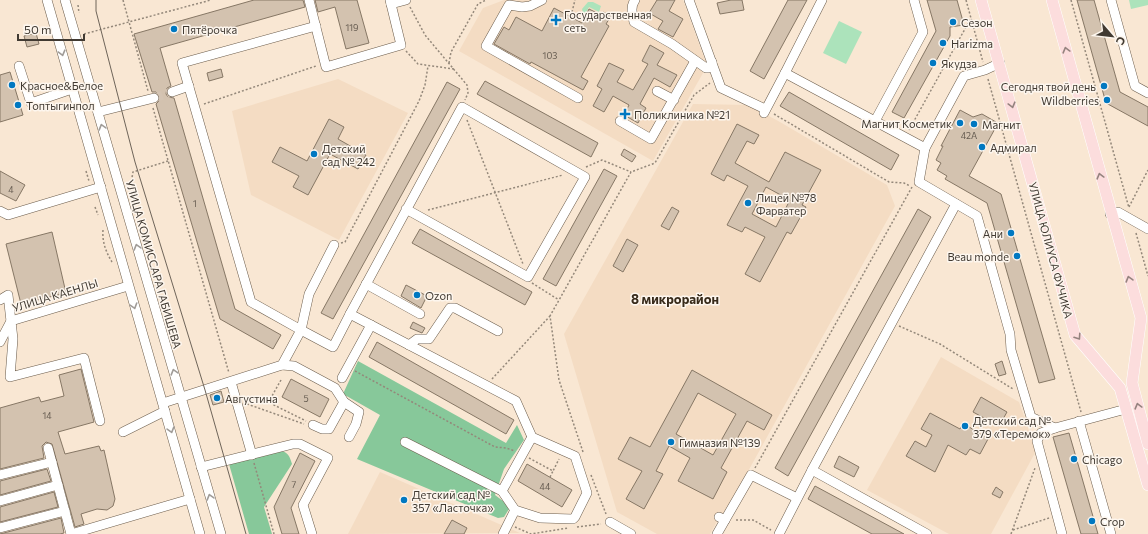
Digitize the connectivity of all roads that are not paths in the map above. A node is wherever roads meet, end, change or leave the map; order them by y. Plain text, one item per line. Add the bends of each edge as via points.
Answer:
1 (65, 0) edge
2 (309, 0) edge
3 (542, 0) edge
4 (635, 0) edge
5 (689, 0) edge
6 (822, 0) edge
7 (914, 0) edge
8 (981, 0) edge
9 (1052, 0) edge
10 (1111, 0) edge
11 (50, 1) edge
12 (391, 2) edge
13 (408, 3) edge
14 (316, 26) junction
15 (695, 61) junction
16 (712, 62) junction
17 (1000, 63) junction
18 (19, 66) dead end
19 (785, 73) junction
20 (189, 86) junction
21 (72, 90) junction
22 (657, 91) dead end
23 (172, 92) tunnel mouth
24 (1148, 93) edge
25 (152, 98) tunnel mouth
26 (578, 98) dead end
27 (674, 100) junction
28 (98, 112) junction
29 (620, 121) dead end
30 (875, 121) junction
31 (925, 148) junction
32 (101, 187) junction
33 (956, 204) junction
34 (406, 209) junction
35 (0, 211) edge
36 (1110, 214) junction
37 (1148, 229) edge
38 (334, 245) road end
39 (366, 284) junction
40 (128, 286) junction
41 (0, 300) edge
42 (350, 314) junction
43 (420, 314) dead end
44 (11, 321) junction
45 (371, 325) junction
46 (301, 330) junction
47 (498, 331) dead end
48 (0, 342) edge
49 (409, 345) junction
50 (282, 365) junction
51 (342, 378) dead end
52 (231, 382) junction
53 (181, 398) junction
54 (344, 402) junction
55 (164, 407) junction
56 (1126, 409) junction
57 (100, 421) dead end
58 (1081, 421) junction
59 (313, 425) road end
60 (1055, 428) junction
61 (123, 432) dead end
62 (349, 437) dead end
63 (532, 437) junction
64 (405, 442) dead end
65 (1148, 444) edge
66 (48, 448) dead end
67 (252, 455) junction
68 (52, 462) junction
69 (201, 467) junction
70 (812, 470) junction
71 (0, 475) edge
72 (58, 485) junction
73 (1148, 485) edge
74 (502, 491) junction
75 (190, 498) junction
76 (797, 498) junction
77 (0, 501) edge
78 (515, 510) junction
79 (65, 511) junction
80 (610, 522) road end
81 (0, 528) edge
82 (775, 532) edge
83 (71, 534) edge
84 (200, 534) edge
85 (221, 534) edge
86 (312, 534) edge
87 (503, 534) edge
88 (631, 534) edge
89 (717, 534) edge
90 (927, 534) edge
91 (1062, 534) edge
92 (1111, 534) edge

1 - 28 street, УЛИЦА КОМИССАРА ГАБИШЕВА
2 - 14 street
3 - 26 street via 530,6 509,6 486,46
4 - 15 street via 632,3 634,22
5 - 16 street
6 - 19 street
7 - 30 street via 923,32
8 - 17 main road, УЛИЦА ЮЛИУСА ФУЧИКА
36 -> 9 main road
10 - 24 street via 1135,86
11 -> 21 street
12 - 13 street
12 - 14 street via 401,44 326,68
14 - 20 street via 182,63
15 - 16 street via 706,68 709,68
15 - 27 street
16 - 19 street via 722,88 764,111
17 - 31 street via 964,76
17 -> 56 main road, УЛИЦА ЮЛИУСА ФУЧИКА via 1075,335 1120,388
18 - 21 street via 31,102
19 - 30 street
20 - 23 street
20 - 46 street via 251,302
21 - 32 street
22 - 27 street
25 - 28 street
27 - 29 street via 651,139
53 -> 28 street, УЛИЦА КОМИССАРА ГАБИШЕВА
30 - 31 street
31 - 33 street via 919,182
32 - 35 street via 8,215
32 - 40 street
33 - 60 street via 977,216 1031,417
33 - 70 street
34 - 34 street via 528,277 585,177 462,107
34 - 39 street
36 - 37 street via 1118,212
65 -> 36 main road via 1132,383 1140,318
38 - 46 street via 309,294
39 - 42 street
39 - 43 street
40 - 44 street, УЛИЦА КАЕНЛЫ
40 -> 55 street
41 - 44 street via 8,295
42 - 45 street
42 - 46 street via 333,347
44 - 48 street, УЛИЦА КАЕНЛЫ
44 - 57 street via 13,339 10,376 84,358
45 - 49 street
45 - 51 street
46 - 50 street
47 - 49 street via 455,308 450,308 429,339 417,339
49 - 63 street via 516,401
50 - 52 street
50 - 54 street via 294,366 335,388
52 - 53 street
52 - 67 street
53 - 55 street
53 - 69 street, УЛИЦА КОМИССАРА ГАБИШЕВА
54 - 59 street via 329,429
54 - 62 street via 359,412
55 - 61 street
55 -> 75 street
56 - 58 street
56 - 73 main road, УЛИЦА ЮЛИУСА ФУЧИКА
58 - 60 street
58 - 92 street
60 - 91 street via 1041,433 1037,441
63 - 74 street
63 - 78 street via 575,456 587,493 573,519 540,518
64 - 74 street
66 - 68 street
67 - 69 street
67 - 86 street via 300,444 328,458 303,505
68 - 71 street
68 - 72 street
85 -> 69 street, УЛИЦА КОМИССАРА ГАБИШЕВА
70 - 76 street
70 - 90 street
72 - 77 street
72 - 79 street
74 - 78 street
75 - 83 street
75 - 84 street
76 - 82 street
76 - 89 street via 751,475 722,518
78 - 87 street
79 - 81 street
79 - 83 street
80 - 88 street

